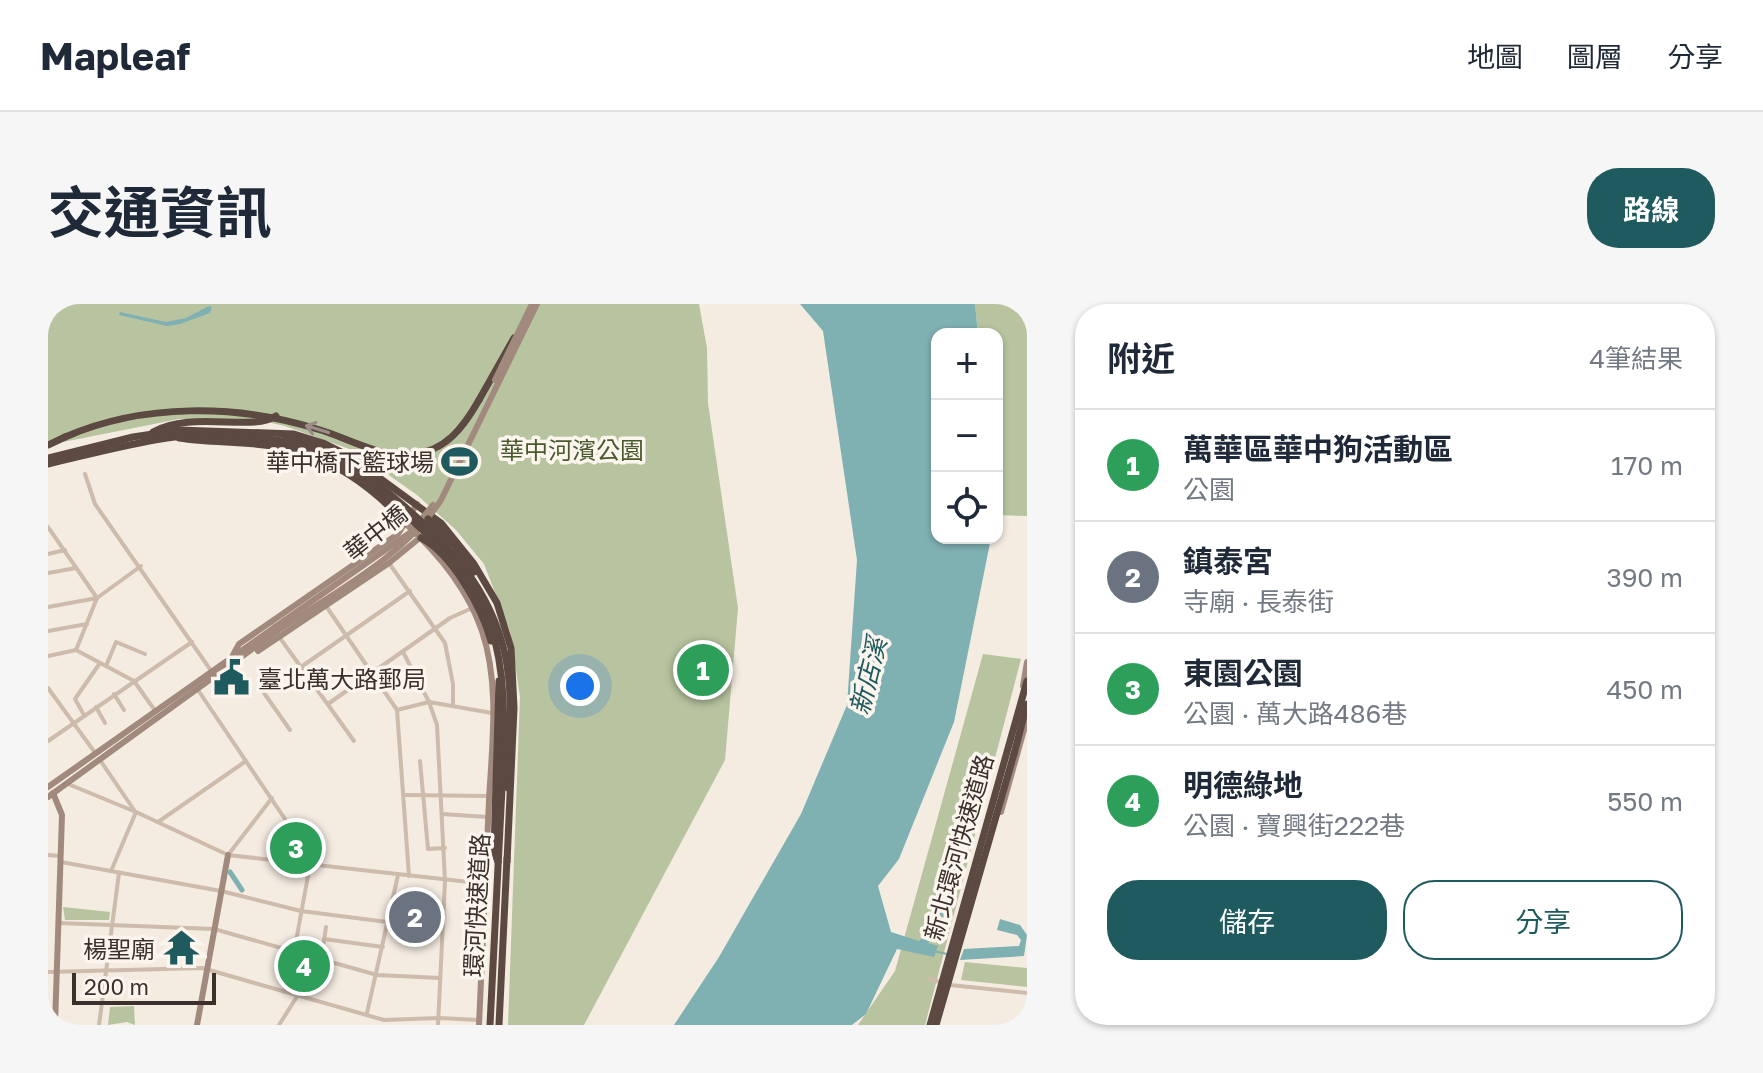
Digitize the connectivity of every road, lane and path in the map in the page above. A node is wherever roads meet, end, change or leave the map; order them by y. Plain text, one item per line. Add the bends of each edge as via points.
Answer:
1 (535, 304) edge
2 (520, 330) junction
3 (276, 416) dead end
4 (282, 434) junction
5 (147, 435) junction
6 (169, 437) junction
7 (48, 445) edge
8 (371, 453) dead end
9 (407, 455) junction
10 (48, 458) edge
11 (48, 464) edge
12 (85, 474) dead end
13 (417, 504) junction
14 (428, 519) junction
15 (405, 523) junction
16 (441, 523) junction
17 (48, 527) edge
18 (398, 534) junction
19 (421, 538) junction
20 (412, 548) junction
21 (65, 550) junction
22 (48, 554) edge
23 (389, 563) junction
24 (141, 566) junction
25 (76, 568) junction
26 (48, 573) edge
27 (411, 590) junction
28 (97, 598) junction
29 (326, 606) junction
30 (48, 607) edge
31 (473, 608) junction
32 (87, 624) junction
33 (437, 628) junction
34 (48, 631) edge
35 (278, 632) junction
36 (346, 636) junction
37 (192, 642) junction
38 (76, 650) junction
39 (403, 652) junction
40 (145, 654) dead end
41 (48, 656) edge
42 (506, 657) junction
43 (233, 660) junction
44 (1027, 662) edge
45 (100, 663) junction
46 (106, 666) junction
47 (301, 667) junction
48 (212, 672) junction
49 (373, 673) junction
50 (134, 681) junction
51 (1027, 681) edge
52 (48, 688) edge
53 (198, 690) junction
54 (264, 693) dead end
55 (114, 694) junction
56 (429, 702) junction
57 (328, 704) junction
58 (453, 704) junction
59 (1027, 704) edge
60 (96, 707) junction
61 (124, 710) dead end
62 (397, 710) junction
63 (156, 712) junction
64 (493, 713) junction
65 (84, 715) junction
66 (1027, 719) edge
67 (73, 723) junction
68 (105, 723) dead end
69 (290, 730) dead end
70 (48, 741) edge
71 (354, 741) dead end
72 (98, 757) junction
73 (246, 761) junction
74 (420, 761) dead end
75 (66, 783) junction
76 (505, 788) junction
77 (49, 790) edge
78 (423, 793) junction
79 (441, 793) junction
80 (405, 795) junction
81 (490, 796) junction
82 (272, 798) junction
83 (136, 812) junction
84 (442, 814) junction
85 (489, 817) junction
86 (158, 822) junction
87 (297, 837) junction
88 (445, 848) junction
89 (48, 855) edge
90 (228, 855) junction
91 (61, 859) junction
92 (276, 861) junction
93 (503, 862) junction
94 (310, 865) junction
95 (316, 865) junction
96 (111, 871) junction
97 (119, 873) junction
98 (398, 875) junction
99 (409, 876) junction
100 (445, 881) junction
101 (487, 884) junction
102 (221, 891) junction
103 (301, 911) junction
104 (388, 920) junction
105 (59, 923) junction
106 (111, 924) junction
107 (326, 927) dead end
108 (214, 929) junction
109 (442, 929) junction
110 (324, 939) junction
111 (958, 944) junction
112 (323, 947) dead end
113 (383, 947) junction
114 (293, 952) junction
115 (207, 969) junction
116 (104, 971) junction
117 (48, 972) edge
118 (57, 972) junction
119 (377, 975) junction
120 (440, 978) junction
121 (930, 979) dead end
122 (947, 984) junction
123 (284, 992) junction
124 (1027, 993) edge
125 (298, 995) junction
126 (367, 1014) junction
127 (439, 1018) junction
128 (388, 1022) edge
129 (479, 1023) edge
130 (55, 1025) edge
131 (99, 1025) edge
132 (197, 1025) edge
133 (279, 1025) edge
134 (438, 1025) edge
135 (490, 1025) edge
136 (499, 1025) edge
137 (934, 1025) edge

1 - 2 main road, 華中橋, bridge
1 - 14 main road, 華中橋, bridge
2 - 9 highway, bridge via 460,430 438,448
2 - 35 main road, 華中橋, bridge via 424,517
3 - 5 highway via 261,422 188,422
4 - 5 highway via 201,429
4 - 13 highway, bridge via 323,443 351,457
4 - 42 highway, bridge via 357,468 429,527 479,588
5 - 10 highway
6 - 11 highway, bridge
6 - 15 highway, bridge via 282,447 331,465 371,490
6 - 76 highway, bridge via 283,441 321,454 356,474 442,548 479,599 500,658
9 -> 7 highway, bridge via 293,422 177,411 108,421
8 - 9 highway, bridge
12 - 24 street via 95,504
13 - 15 main road
13 - 16 highway
14 - 35 main road, 華中橋, bridge via 394,552
14 - 42 highway, bridge via 477,576 501,625
15 - 18 main road
15 - 19 main road
16 - 19 main road
16 - 93 highway via 497,603 511,648 514,732
17 - 21 street
18 - 20 main road via 413,539
18 - 43 main road via 239,644
19 - 20 main road
19 - 31 main road
19 - 93 highway via 469,591 495,657 499,682 494,851
20 - 23 main road
21 - 22 street
21 - 25 street
23 - 27 street
23 - 29 main road
24 - 28 street
24 - 37 street
25 - 26 street
25 - 28 street
27 - 33 street
27 - 36 street
28 - 30 street
28 - 32 street
29 - 35 main road
29 - 36 street
31 - 33 street
31 - 64 main road via 491,669
32 - 34 street
32 - 38 street
33 - 39 street
33 - 58 street via 448,656
35 - 43 main road
35 - 47 street
36 - 47 street
36 - 49 street
37 - 48 street
37 - 50 street
38 - 41 street
38 - 45 street
39 - 49 street
39 - 56 street
40 - 46 street via 116,642
42 - 76 highway, bridge
43 - 48 main road
43 - 53 main road
44 - 111 main road via 1012,747
45 - 46 street
45 - 65 street via 75,699
46 - 50 street
47 - 57 street
48 - 63 main road
49 - 57 street
49 - 62 street
50 - 55 street
50 - 63 street
51 - 137 highway, 新北環河快速道路, bridge
52 - 67 street
53 - 72 main road
53 - 73 street
54 - 69 street
55 - 60 street
55 - 61 street
56 - 58 street
56 - 62 street
56 - 79 street via 437,725
57 - 71 street
58 - 64 street
59 - 137 highway, 新北環河快速道路, bridge
60 - 65 street
60 - 68 street
62 - 80 street
63 - 72 main road
64 - 81 main road
65 - 67 street
66 - 111 main road
67 - 70 street
67 - 72 street
72 - 75 main road
72 - 77 main road
72 - 83 street
73 - 82 street
73 - 86 street
74 - 78 street
75 - 77 main road
75 - 83 street
76 - 93 highway, 環河快速道路
77 - 91 main road via 62,815
78 - 79 street
78 - 80 street
78 - 88 street via 428,849
79 - 81 street
79 - 84 street
80 - 99 street
81 - 85 main road
82 - 87 street
82 - 90 street
83 - 86 street
83 - 96 street
84 - 85 street
84 - 88 street
85 - 101 main road
86 - 90 street
87 - 92 street
87 - 95 street
88 - 100 street
89 - 91 street
90 - 92 street
90 - 102 main road
91 - 96 street
91 - 105 main road
92 - 94 street
93 - 135 highway, 環河快速道路
93 - 136 highway, 環河快速道路
94 - 95 street
94 - 103 street
95 - 98 street
96 - 97 street
97 - 102 street
97 - 106 street
98 - 99 street
98 - 104 street
99 - 100 street
100 - 101 street
100 - 109 street
101 - 129 main road
102 - 103 street
102 - 108 main road
103 - 104 street
103 - 114 street
104 - 109 street
104 - 113 street
105 - 106 street
105 - 118 main road
106 - 108 street
106 - 116 street
107 - 110 street
108 - 114 street
108 - 115 main road
109 - 120 street
110 - 112 street
110 - 113 street
111 - 122 main road, bridge
113 - 119 street
114 - 119 street
114 - 123 street
115 - 116 street
115 - 123 street
115 - 132 main road
116 - 118 street
116 - 131 street
117 - 118 street
118 - 130 main road
119 - 120 street
119 - 126 street
120 - 127 street
121 - 122 street
122 - 124 street
122 - 137 main road
123 - 125 street
125 - 126 street
125 - 133 street
126 - 128 street
127 - 128 street
127 - 129 street
127 - 134 street

